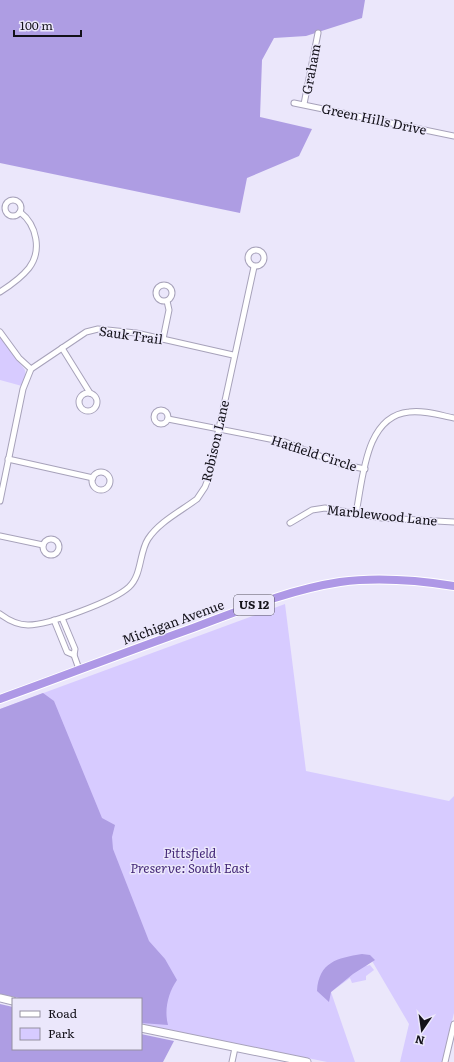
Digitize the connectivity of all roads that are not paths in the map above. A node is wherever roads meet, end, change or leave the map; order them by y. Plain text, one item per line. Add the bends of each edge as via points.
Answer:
1 (318, 33) dead end
2 (294, 103) dead end
3 (304, 104) junction
4 (454, 136) edge
5 (20, 212) dead end
6 (254, 267) dead end
7 (0, 292) edge
8 (167, 301) dead end
9 (0, 332) edge
10 (163, 339) junction
11 (62, 348) junction
12 (233, 356) junction
13 (31, 369) junction
14 (90, 393) dead end
15 (454, 418) edge
16 (168, 419) dead end
17 (218, 428) junction
18 (8, 459) junction
19 (365, 469) junction
20 (93, 478) dead end
21 (0, 501) edge
22 (356, 513) junction
23 (454, 522) edge
24 (290, 523) dead end
25 (0, 536) edge
26 (43, 545) dead end
27 (454, 586) edge
28 (0, 614) edge
29 (62, 618) junction
30 (54, 620) junction
31 (74, 655) junction
32 (79, 670) junction
33 (0, 699) edge
34 (0, 998) edge
35 (12, 1001) edge
36 (454, 1024) edge
37 (142, 1028) edge
38 (235, 1048) junction
39 (232, 1062) edge
40 (306, 1062) edge
41 (445, 1062) edge

1 - 3 street, Graham
2 - 3 street, Green Hills Drive
3 - 4 street, Green Hills Drive
5 - 7 street via 34,229 36,244 32,263 18,279
6 - 12 street, Robison Lane
8 - 10 street via 169,310
9 - 13 street via 19,358
10 - 11 street, Sauk Trail via 98,329 86,332
10 - 12 street, Sauk Trail
11 - 13 street, Sauk Trail
11 - 14 street
12 - 17 street, Robison Lane
13 - 18 street via 23,389
15 - 19 street via 421,411 397,415 385,422 376,432
16 - 17 street, Hatfield Circle
17 - 19 street, Hatfield Circle via 285,442 340,464
17 - 29 street, Robison Lane via 208,479 202,493 155,529 147,540 130,586 116,596
18 - 20 street
18 - 21 street
19 - 22 street
22 - 23 street, Marblewood Lane via 402,520
22 - 24 street, Marblewood Lane via 325,508 312,510
25 - 26 street
27 - 32 highway, Michigan Avenue / US 12 via 414,581 373,580 341,582 302,589
28 - 30 street via 9,620 26,625
29 - 30 street
29 - 31 street via 75,648
30 - 31 street via 68,652
31 - 32 street
32 - 33 highway, Michigan Avenue / US 12
34 - 35 main road
36 - 41 street
37 - 38 main road
38 - 39 street
38 - 40 main road

